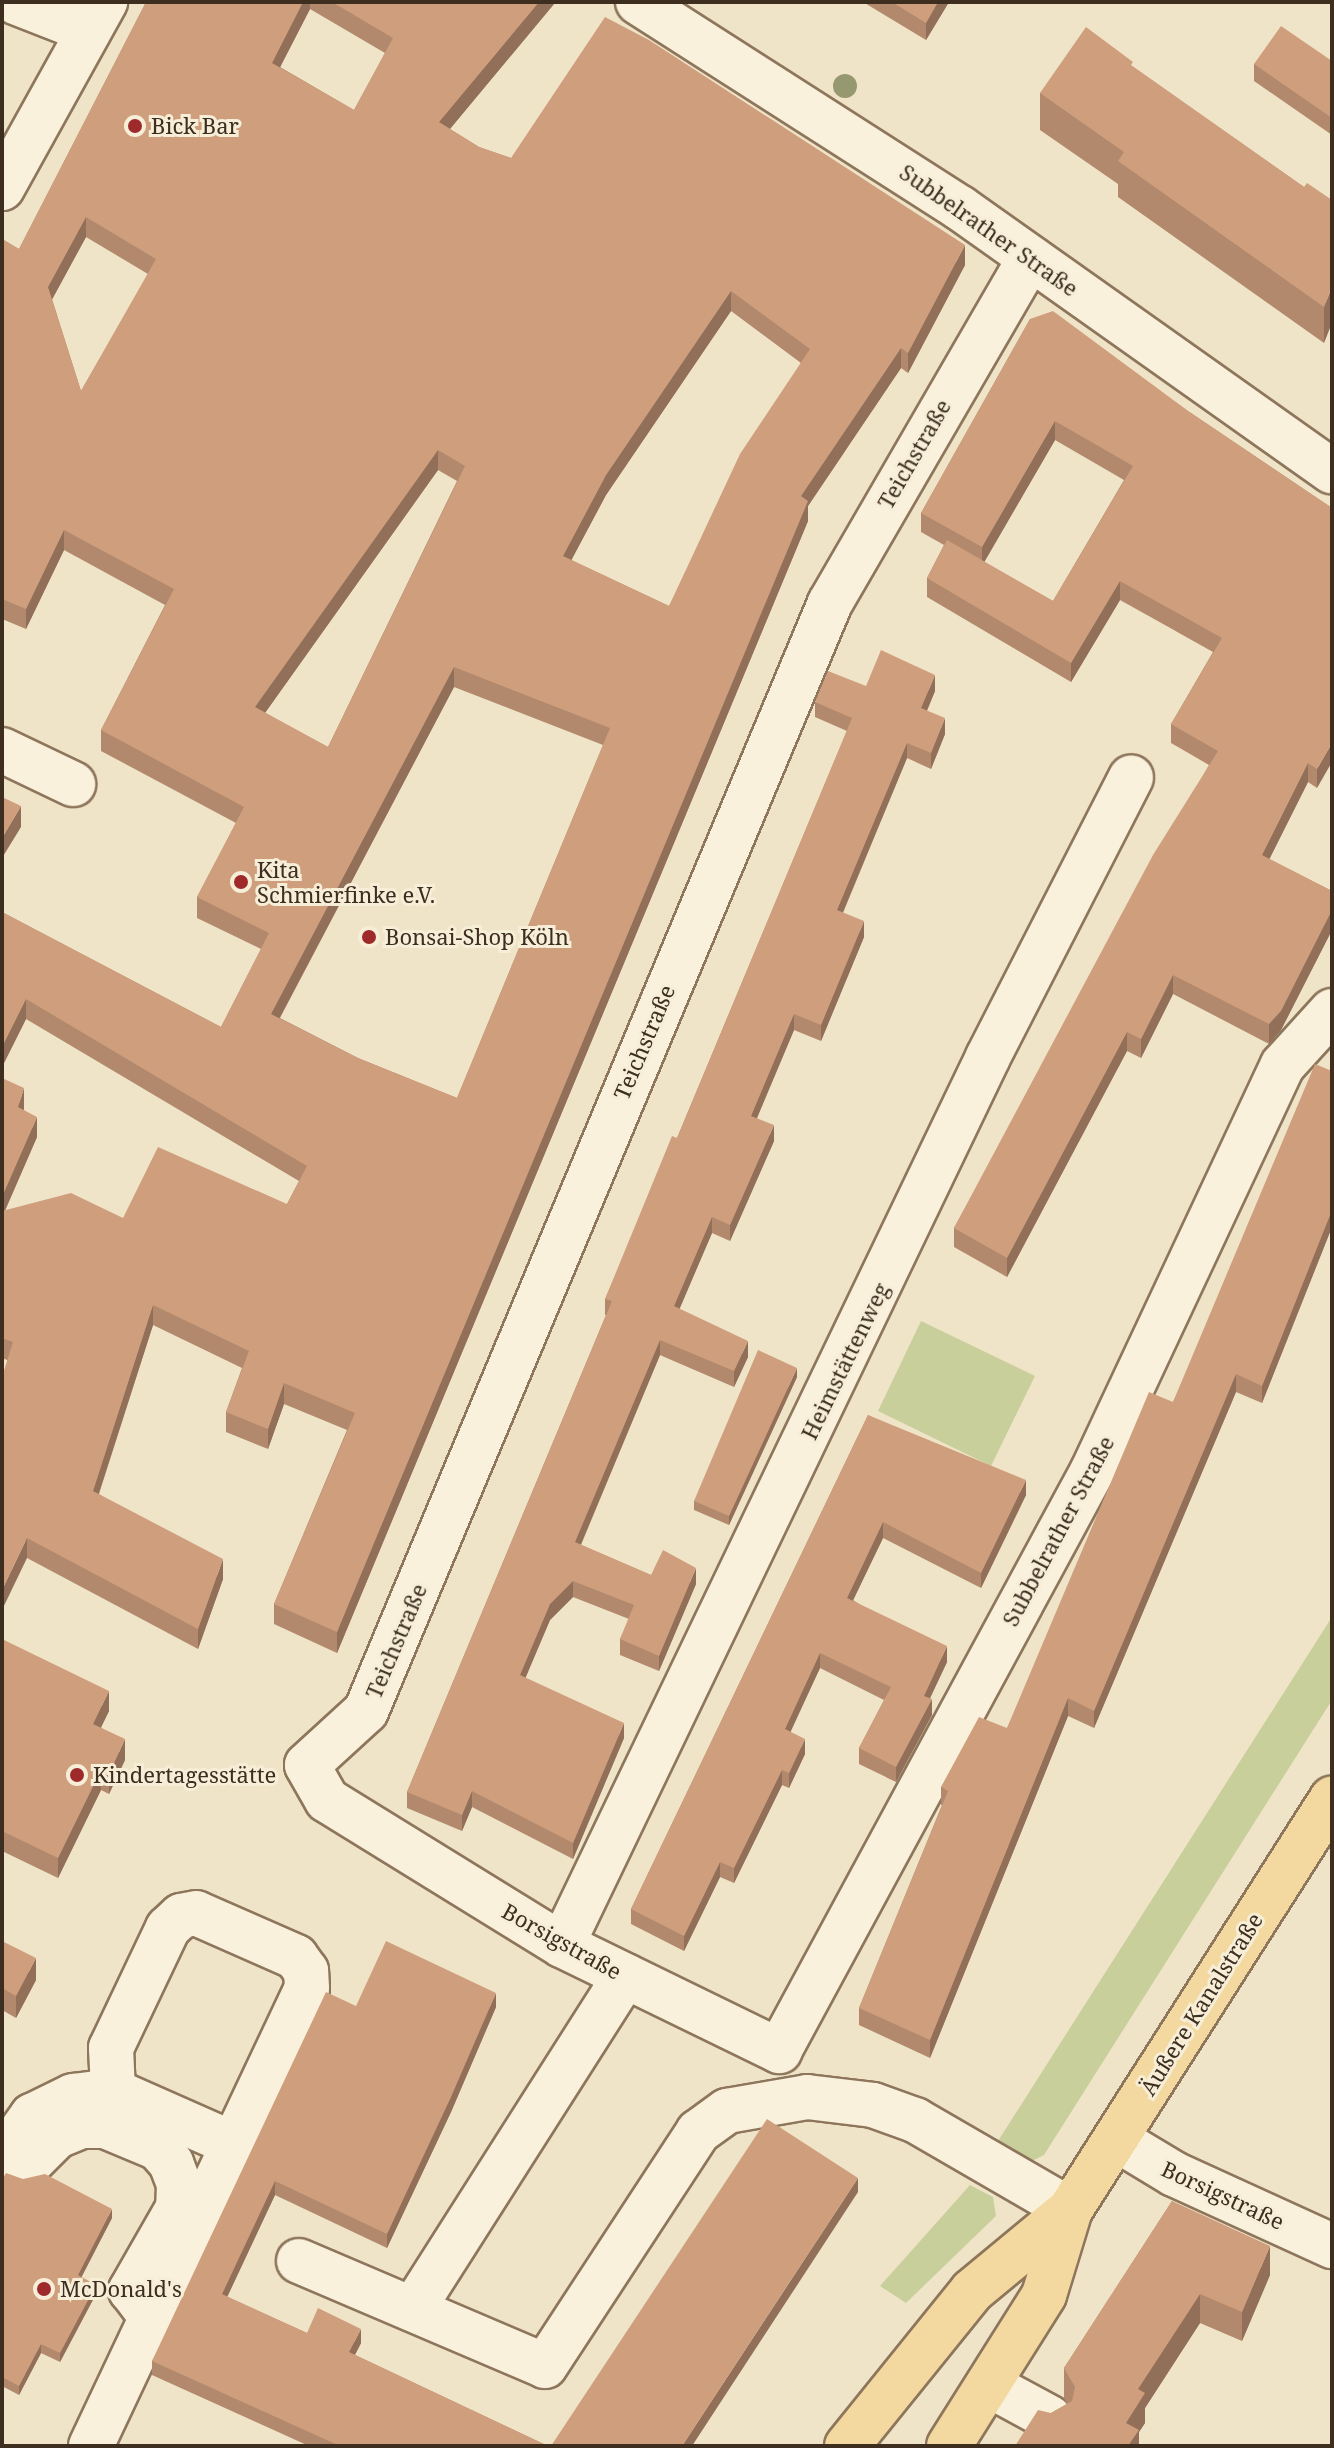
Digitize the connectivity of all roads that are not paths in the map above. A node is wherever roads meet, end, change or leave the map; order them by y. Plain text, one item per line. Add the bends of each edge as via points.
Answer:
1 (15, 2) edge
2 (638, 2) edge
3 (97, 16) edge
4 (2, 188) edge
5 (1030, 258) junction
6 (1332, 471) edge
7 (2, 750) edge
8 (1131, 778) dead end
9 (73, 784) dead end
10 (1331, 1015) edge
11 (1332, 1798) edge
12 (354, 1817) joint
13 (562, 1945) junction
14 (625, 1976) junction
15 (779, 2051) joint
16 (113, 2091) junction
17 (1116, 2139) junction
18 (233, 2144) junction
19 (16, 2161) edge
20 (1070, 2210) junction
21 (1332, 2246) edge
22 (299, 2261) dead end
23 (413, 2309) junction
24 (154, 2321) junction
25 (989, 2385) junction
26 (1050, 2418) edge
27 (91, 2446) edge
28 (847, 2446) edge
29 (949, 2446) edge

1 - 3 street
2 - 5 street, Subbelrather Straße via 788,94
3 - 4 street
5 - 6 street, Subbelrather Straße
5 - 12 street, Teichstraße via 830,603 366,1711 307,1765 327,1800
7 - 9 street
8 - 13 street, Heimstättenweg via 988,1057
10 - 15 street, Subbelrather Straße via 1283,1065 1093,1470
11 - 17 main road, Äußere Kanalstraße
12 - 13 street, Borsigstraße
13 - 14 street, Borsigstraße
14 - 15 street, Borsigstraße
14 - 23 street
16 - 18 street
16 - 18 street via 111,2048 168,1928 181,1916 196,1913 296,1957 306,1971 307,1988
16 - 19 street via 73,2096 32,2116
17 - 20 main road, Äußere Kanalstraße
17 - 21 street, Borsigstraße via 1174,2174
18 - 24 street
19 - 24 street via 82,2126 105,2126 158,2148 171,2163 179,2184 178,2208 131,2290
20 - 23 street via 915,2120 873,2105 833,2097 754,2103 715,2117 698,2132 545,2366
20 - 25 main road, Äußere Kanalstraße via 1044,2295
20 - 28 main road, Äußere Kanalstraße via 972,2291
22 - 23 street
24 - 27 street
25 - 26 street
25 - 29 main road, Äußere Kanalstraße

